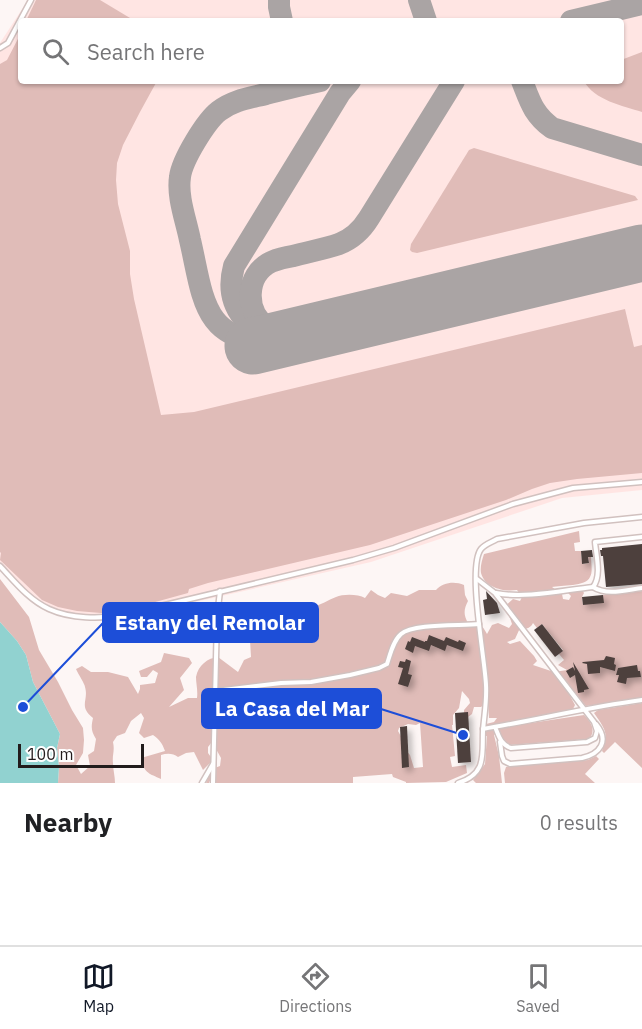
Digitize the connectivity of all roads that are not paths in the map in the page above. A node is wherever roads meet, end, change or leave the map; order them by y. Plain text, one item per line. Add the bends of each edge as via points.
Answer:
1 (31, 0) edge
2 (21, 18) edge
3 (18, 24) edge
4 (0, 48) edge
5 (642, 482) edge
6 (642, 517) edge
7 (642, 537) edge
8 (0, 566) edge
9 (477, 578) junction
10 (593, 587) junction
11 (642, 588) edge
12 (220, 591) junction
13 (495, 593) junction
14 (479, 624) junction
15 (215, 691) junction
16 (642, 700) edge
17 (585, 710) junction
18 (594, 722) junction
19 (495, 727) junction
20 (483, 729) junction
21 (500, 739) junction
22 (213, 763) junction
23 (202, 783) edge
24 (213, 783) edge
25 (458, 783) edge

1 - 2 lane
3 - 4 lane via 8,43
5 - 12 lane via 573,488 513,504 353,560
6 - 9 lane via 497,539 481,549
7 - 10 lane via 595,542 598,577
8 - 12 lane via 36,601 75,616 106,618
9 - 13 lane
9 - 14 lane
10 - 11 lane via 607,592
10 - 13 lane
12 - 15 lane
13 - 17 lane
14 - 15 lane via 407,630 399,635 387,664 379,668 311,682
14 - 20 lane via 487,687
15 - 22 lane
16 - 17 lane
17 - 18 lane
17 - 19 lane
18 - 21 lane via 595,738 587,742 511,748
18 - 21 lane via 601,730 602,745 582,758 510,764 504,761
19 - 20 lane
19 - 21 lane
20 - 25 lane via 481,766 473,776
22 - 23 lane
22 - 24 lane

